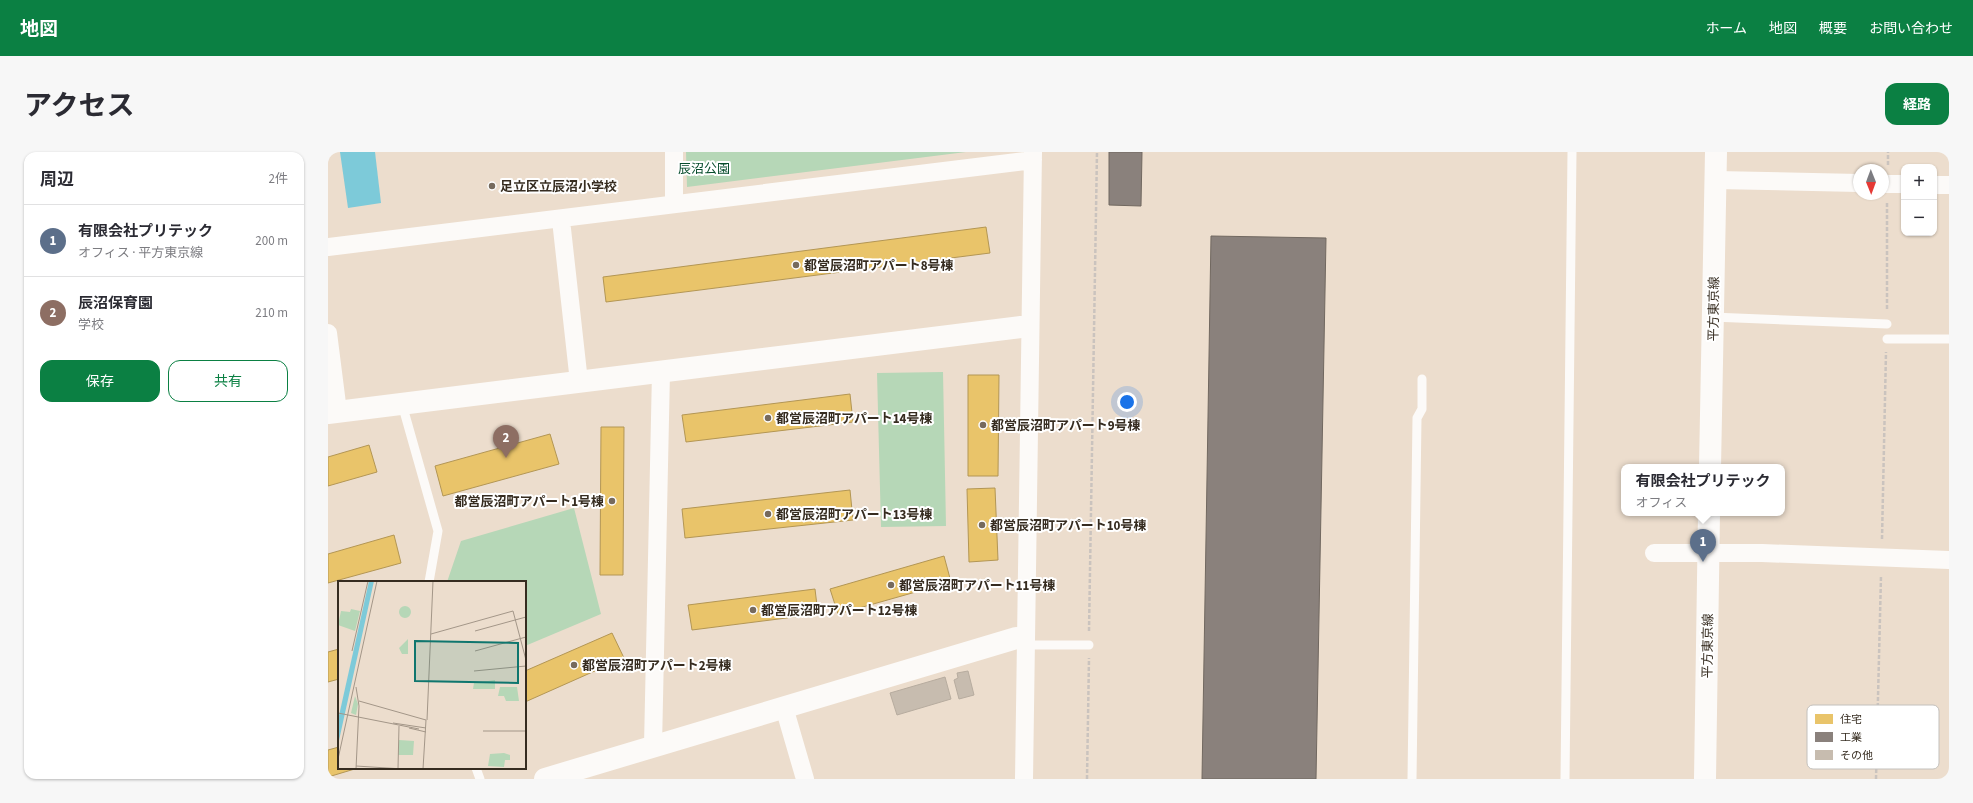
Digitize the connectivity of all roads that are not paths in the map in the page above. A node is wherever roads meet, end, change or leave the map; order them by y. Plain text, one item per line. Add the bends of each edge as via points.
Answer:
1 (674, 152) edge
2 (1572, 152) edge
3 (1716, 152) edge
4 (1033, 156) edge
5 (1716, 180) junction
6 (1853, 183) edge
7 (1937, 185) edge
8 (1949, 185) edge
9 (674, 204) junction
10 (561, 220) junction
11 (328, 247) edge
12 (1712, 317) junction
13 (1887, 324) road end
14 (1026, 326) junction
15 (328, 333) edge
16 (1887, 339) road end
17 (1949, 340) edge
18 (661, 372) junction
19 (1422, 379) dead end
20 (580, 382) junction
21 (402, 404) junction
22 (333, 412) edge
23 (1710, 464) edge
24 (1709, 516) edge
25 (1709, 552) junction
26 (1654, 553) dead end
27 (1949, 560) edge
28 (429, 581) edge
29 (1023, 639) junction
30 (1089, 645) road end
31 (784, 707) junction
32 (653, 746) junction
33 (476, 769) edge
34 (480, 779) edge
35 (545, 779) edge
36 (805, 779) edge
37 (1024, 779) edge
38 (1412, 779) edge
39 (1565, 779) edge
40 (1705, 779) edge

1 - 9 street
2 - 39 lane
3 - 5 street, 平方東京線
4 - 9 street
4 - 14 street
5 - 6 street
5 - 12 street, 平方東京線
7 - 8 street
9 - 10 street
10 - 11 street
10 - 20 street
12 - 13 lane
12 - 23 street, 平方東京線
14 - 18 street
14 - 29 street
15 - 22 street
16 - 17 lane
18 - 20 street
18 - 32 street
19 - 38 lane via 1422,409 1417,418
20 - 21 street
21 - 22 street
21 - 28 lane via 438,531
24 - 25 street, 平方東京線
25 - 26 street
25 - 27 street
25 - 40 street, 平方東京線
29 - 30 lane
29 - 31 street
29 - 37 street
31 - 32 street
31 - 36 street
32 - 35 street
33 - 34 lane

